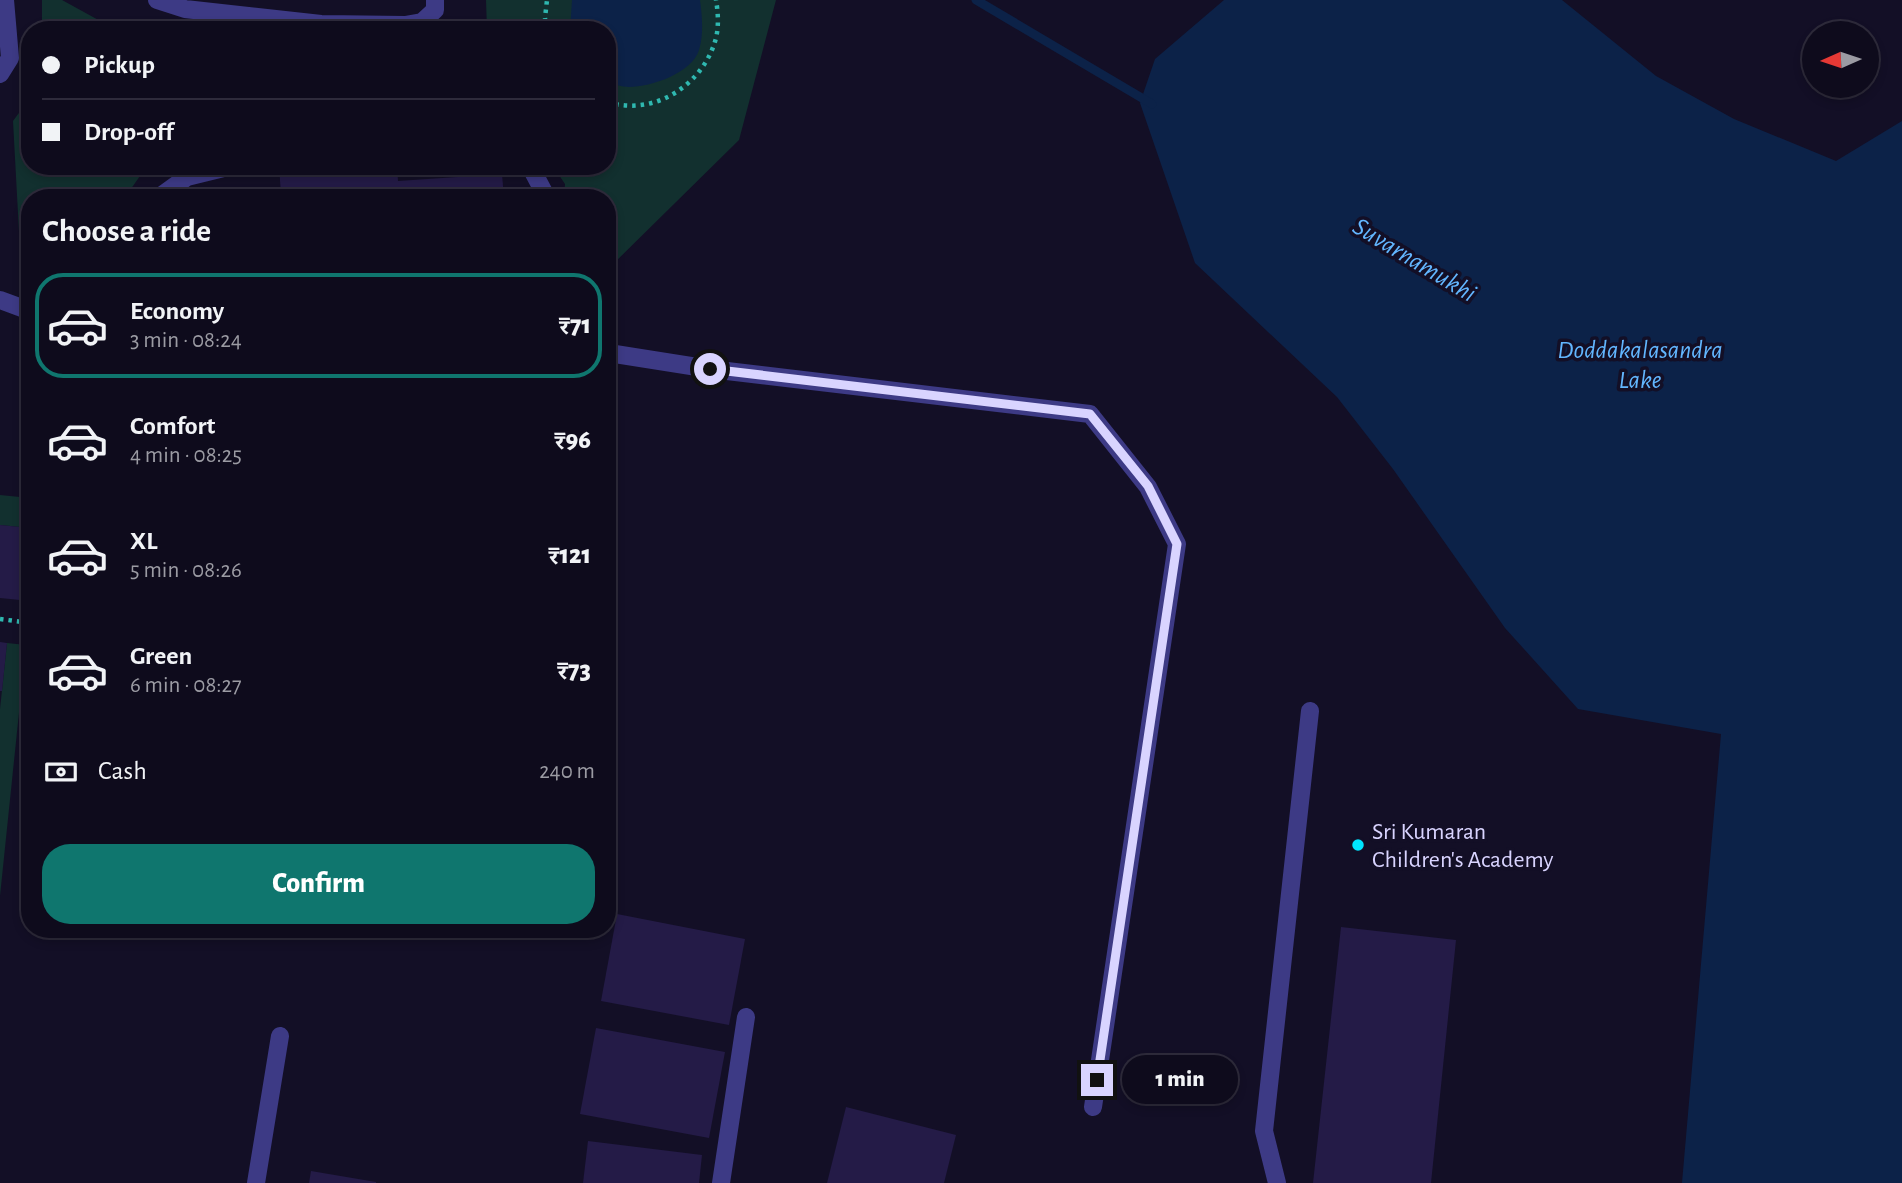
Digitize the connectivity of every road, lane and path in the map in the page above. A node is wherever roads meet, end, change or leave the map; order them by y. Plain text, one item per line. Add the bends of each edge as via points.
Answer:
1 (5, 0) edge
2 (157, 0) edge
3 (435, 0) edge
4 (547, 0) edge
5 (716, 0) edge
6 (244, 21) edge
7 (423, 21) edge
8 (545, 21) edge
9 (0, 74) edge
10 (616, 104) edge
11 (195, 175) edge
12 (170, 189) edge
13 (0, 300) edge
14 (21, 308) edge
15 (616, 354) edge
16 (0, 619) edge
17 (21, 622) edge
18 (1310, 711) dead end
19 (746, 1017) dead end
20 (280, 1036) dead end
21 (1093, 1107) dead end
22 (256, 1183) edge
23 (720, 1183) edge
24 (1277, 1183) edge

1 - 9 street via 10,58
2 - 6 street
3 - 7 street via 435,10
4 - 8 path
5 - 10 path via 717,35 710,55 685,87 650,103
11 - 12 street
13 - 14 street
15 - 21 street via 1090,414 1148,486 1177,544
16 - 17 path
18 - 24 street via 1264,1131
19 - 23 street
20 - 22 street

